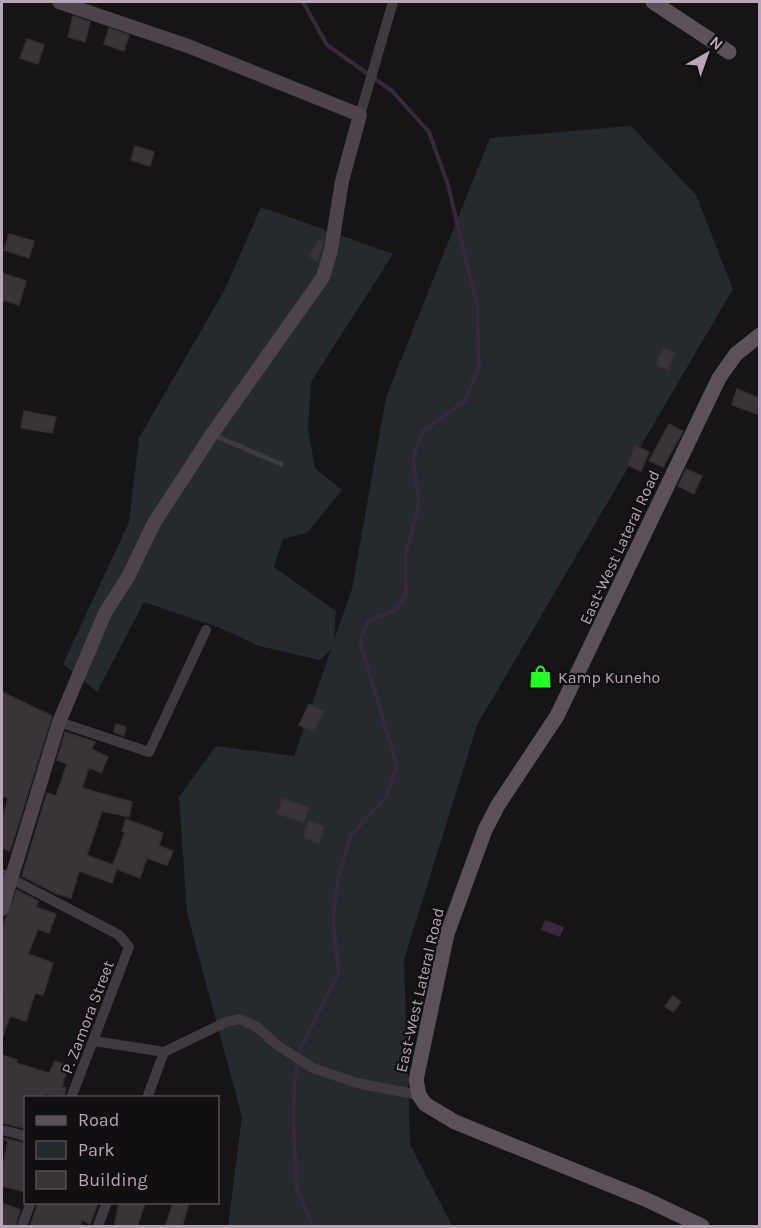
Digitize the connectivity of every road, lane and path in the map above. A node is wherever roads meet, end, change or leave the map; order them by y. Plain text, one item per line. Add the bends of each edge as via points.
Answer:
1 (59, 2) edge
2 (393, 2) edge
3 (658, 4) edge
4 (729, 52) dead end
5 (360, 115) junction
6 (759, 335) edge
7 (212, 434) junction
8 (281, 464) dead end
9 (206, 630) dead end
10 (59, 722) junction
11 (6, 876) edge
12 (2, 909) edge
13 (94, 1041) junction
14 (165, 1052) junction
15 (419, 1095) junction
16 (72, 1096) edge
17 (148, 1096) edge
18 (2, 1130) edge
19 (24, 1136) edge
20 (31, 1204) edge
21 (107, 1204) edge
22 (22, 1227) edge
23 (98, 1227) edge
24 (702, 1227) edge

1 - 5 street via 188,46
2 - 5 street
3 - 4 main road
5 - 7 street via 323,278
6 - 15 main road, East-West Lateral Road via 736,354 719,378 557,717 485,830 443,950 418,1068
7 - 8 lane
7 - 10 street via 154,523 128,577 105,612
9 - 10 street via 149,752
10 - 11 street
11 - 12 street
11 - 13 street, P. Zamora Street via 119,935 129,947
13 - 14 street
13 - 16 street, P. Zamora Street
14 - 15 street via 239,1019 257,1027 313,1068 357,1083
14 - 17 street
15 - 24 main road, East-West Lateral Road via 435,1111 471,1129 645,1199
18 - 19 street
20 - 22 street
21 - 23 street

